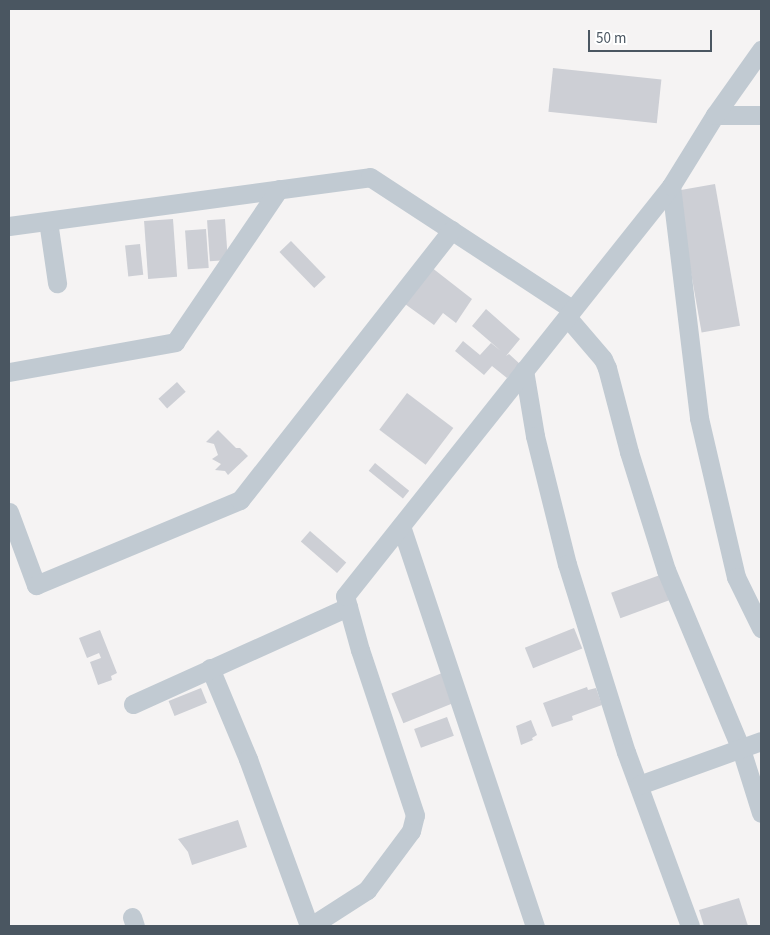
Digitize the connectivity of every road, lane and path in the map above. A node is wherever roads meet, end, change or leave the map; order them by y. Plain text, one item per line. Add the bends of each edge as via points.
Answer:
1 (761, 50) edge
2 (715, 115) junction
3 (761, 115) edge
4 (671, 186) junction
5 (279, 189) junction
6 (48, 221) junction
7 (9, 226) edge
8 (452, 230) junction
9 (56, 283) dead end
10 (569, 313) junction
11 (524, 370) junction
12 (9, 372) edge
13 (9, 512) edge
14 (401, 526) junction
15 (348, 607) junction
16 (761, 628) edge
17 (210, 668) junction
18 (133, 704) dead end
19 (761, 741) edge
20 (741, 748) junction
21 (639, 785) junction
22 (761, 813) edge
23 (310, 926) edge
24 (535, 926) edge
25 (690, 926) edge

1 - 2 street
2 - 3 street
2 - 4 street
4 - 10 street
4 - 16 street via 699,418 736,576
5 - 6 street
5 - 8 street via 370,177
5 - 12 street via 175,342
6 - 7 street
6 - 9 street
8 - 10 street
8 - 13 street via 240,500 36,585
10 - 11 street
10 - 20 street via 607,368 666,570
11 - 14 street
11 - 21 street via 535,436 567,564
14 - 15 street via 345,596
14 - 24 street
15 - 17 street
15 - 23 street via 415,815 411,831 367,890
17 - 18 street
17 - 23 street via 248,759
19 - 20 street
20 - 21 street
20 - 22 street
21 - 25 street

